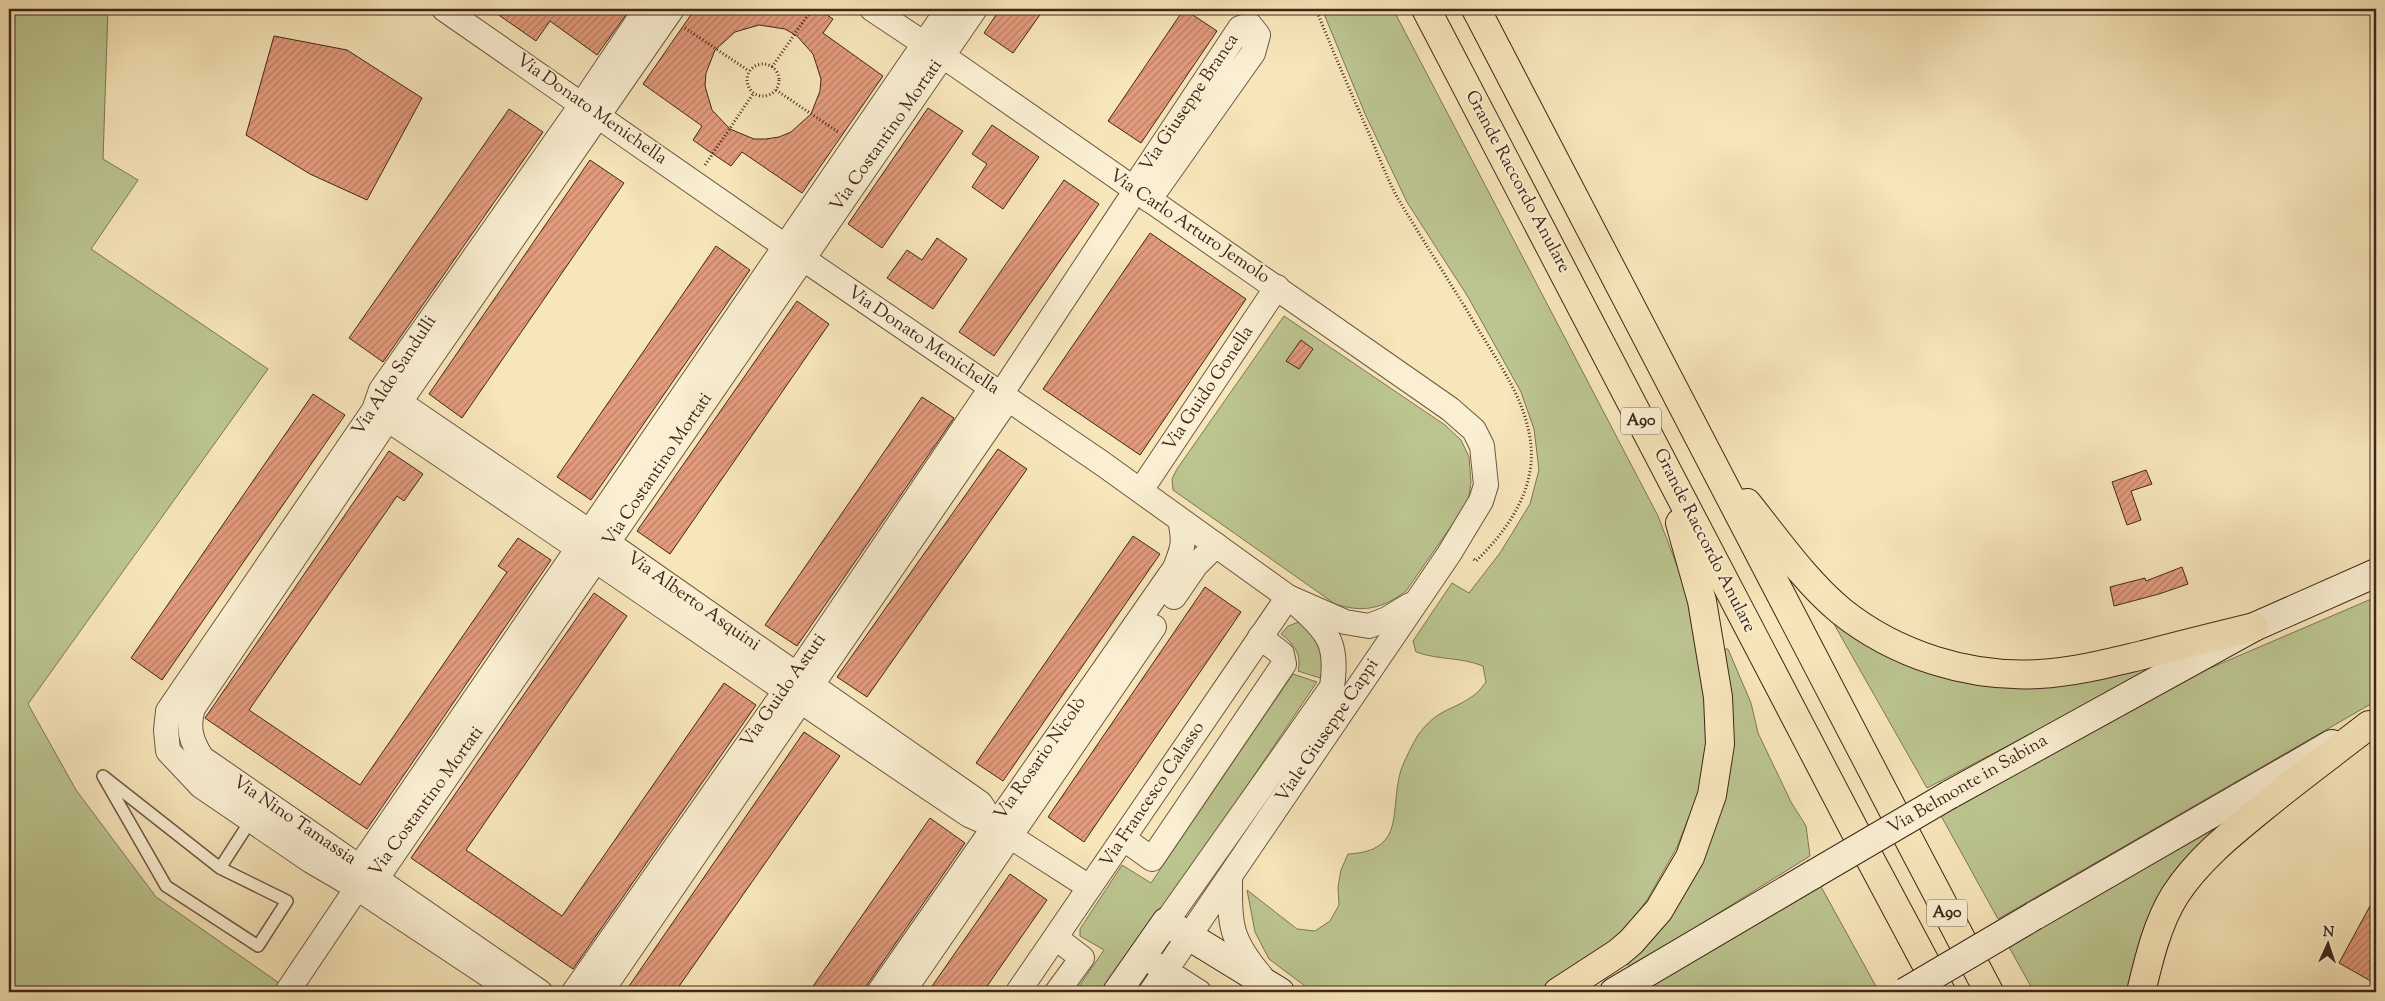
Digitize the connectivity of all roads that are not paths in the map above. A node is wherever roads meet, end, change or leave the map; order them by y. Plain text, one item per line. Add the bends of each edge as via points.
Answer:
1 (444, 9) edge
2 (872, 9) edge
3 (948, 9) edge
4 (975, 9) edge
5 (1426, 9) edge
6 (1476, 9) edge
7 (662, 11) edge
8 (932, 51) junction
9 (590, 110) junction
10 (1136, 197) junction
11 (794, 252) junction
12 (1277, 287) junction
13 (1000, 394) junction
14 (385, 406) junction
15 (1646, 430) junction
16 (1706, 453) junction
17 (1485, 464) joint
18 (1141, 490) junction
19 (1180, 520) junction
20 (1216, 545) junction
21 (593, 546) junction
22 (2376, 573) edge
23 (2376, 584) edge
24 (2331, 593) junction
25 (1288, 597) junction
26 (1414, 602) junction
27 (2254, 627) junction
28 (1260, 637) junction
29 (798, 688) junction
30 (189, 722) joint
31 (2373, 722) edge
32 (168, 751) joint
33 (1893, 810) dead end
34 (251, 820) junction
35 (1002, 831) junction
36 (1856, 833) dead end
37 (1906, 834) dead end
38 (1124, 839) junction
39 (1869, 857) dead end
40 (220, 868) junction
41 (365, 877) junction
42 (1230, 877) junction
43 (1089, 887) junction
44 (1166, 922) junction
45 (1189, 937) junction
46 (1056, 938) junction
47 (1142, 956) junction
48 (1166, 971) junction
49 (1567, 988) edge
50 (1275, 989) edge
51 (286, 992) edge
52 (514, 992) edge
53 (540, 992) edge
54 (574, 992) edge
55 (602, 992) edge
56 (879, 992) edge
57 (903, 992) edge
58 (1018, 992) edge
59 (1057, 992) edge
60 (1116, 992) edge
61 (1151, 992) edge
62 (1199, 992) edge
63 (1614, 992) edge
64 (1905, 992) edge
65 (1941, 992) edge
66 (1989, 992) edge
67 (2142, 992) edge

1 - 9 street, Via Donato Menichella
2 - 8 street, Via Carlo Arturo Jemolo
3 - 8 street, Via Costantino Mortati
4 - 8 street, Via Costantino Mortati
5 - 15 highway, Grande Raccordo Anulare / A90
6 - 16 highway, A90
7 - 9 street, Via Aldo Sandulli
8 - 10 street, Via Carlo Arturo Jemolo via 960,67
8 - 11 street, Via Costantino Mortati
8 - 11 street, Via Costantino Mortati via 856,144
9 - 11 street, Via Donato Menichella
9 - 14 street, Via Aldo Sandulli
10 - 10 street, Via Giuseppe Branca via 1253,53 1258,35 1250,25 1240,28
10 - 12 street, Via Carlo Arturo Jemolo
10 - 13 street, Via Guido Astuti
11 - 13 street, Via Donato Menichella
11 - 21 street, Via Costantino Mortati
12 - 17 street, Via Carlo Arturo Jemolo via 1450,409 1474,430 1482,446
12 - 18 street, Via Guido Gonella
13 - 18 street, Via Donato Menichella
13 - 29 street, Via Guido Astuti
14 - 21 street, Via Alberto Asquini
14 - 30 street, Via Aldo Sandulli via 193,708
14 - 32 street, Via Aldo Sandulli via 168,711
15 - 36 highway, Grande Raccordo Anulare / A90
15 - 49 highway via 1686,542 1702,601 1721,725 1718,770 1696,844 1659,910 1631,942
16 - 27 highway via 1783,548 1836,606 1871,631 1935,660 1990,673 2039,674 2097,666
16 - 33 highway, A90
17 - 26 street, Viale Giuseppe Cappi via 1486,485 1481,501 1449,554
18 - 19 street, Via Donato Menichella
19 - 20 street, Via Donato Menichella
19 - 35 street, Via Rosario Nicolò via 1183,548 1175,568
20 - 25 street, Via Donato Menichella
20 - 35 street, Via Rosario Nicolò via 1188,576
21 - 29 street, Via Alberto Asquini
21 - 41 street, Via Costantino Mortati
22 - 24 main road, Via Belmonte in Sabina
23 - 24 main road, Via Belmonte in Sabina
24 - 27 main road, Via Belmonte in Sabina
25 - 26 street, Via Donato Menichella via 1345,622 1369,626
25 - 28 street, Via Francesco Calasso
25 - 44 street, Viale Giuseppe Cappi via 1314,619 1331,643 1335,663 1332,687
26 - 42 street, Viale Giuseppe Cappi
27 - 63 main road, Via Belmonte in Sabina, bridge via 1949,795
28 - 38 street, Via Francesco Calasso
28 - 38 street via 1282,654 1284,664 1152,859
29 - 35 street, Via Alberto Asquini via 970,815
29 - 54 street, Via Guido Astuti
29 - 55 street, Via Guido Astuti
30 - 41 street, Via Nino Tamassia via 192,742 202,758
31 - 64 main road, bridge via 2307,757
31 - 67 highway via 2249,819 2192,872 2160,925
32 - 34 street, Via Nino Tamassia via 201,786
34 - 40 lane
34 - 41 street, Via Nino Tamassia via 311,861
35 - 43 street, Via Alberto Asquini
35 - 56 street, Via Rosario Nicolò
35 - 57 street, Via Rosario Nicolò
37 - 66 highway, A90
38 - 43 street, Via Francesco Calasso
39 - 65 highway, A90
40 - 40 lane via 205,856 104,776 166,886 258,946 287,901
41 - 51 street, Via Costantino Mortati
41 - 52 street, Via Nino Tamassia
41 - 53 street, Via Nino Tamassia
42 - 45 street, Viale Giuseppe Cappi
42 - 50 street via 1230,923 1242,954
43 - 46 street, Via Francesco Calasso
44 - 45 main road
44 - 47 main road, Viale Giuseppe Cappi
45 - 48 street, Viale Giuseppe Cappi
45 - 50 main road
46 - 58 street, Via Francesco Calasso
46 - 59 street via 1082,958
47 - 48 street
47 - 60 main road, Viale Giuseppe Cappi
48 - 61 street, Viale Giuseppe Cappi
48 - 62 street

